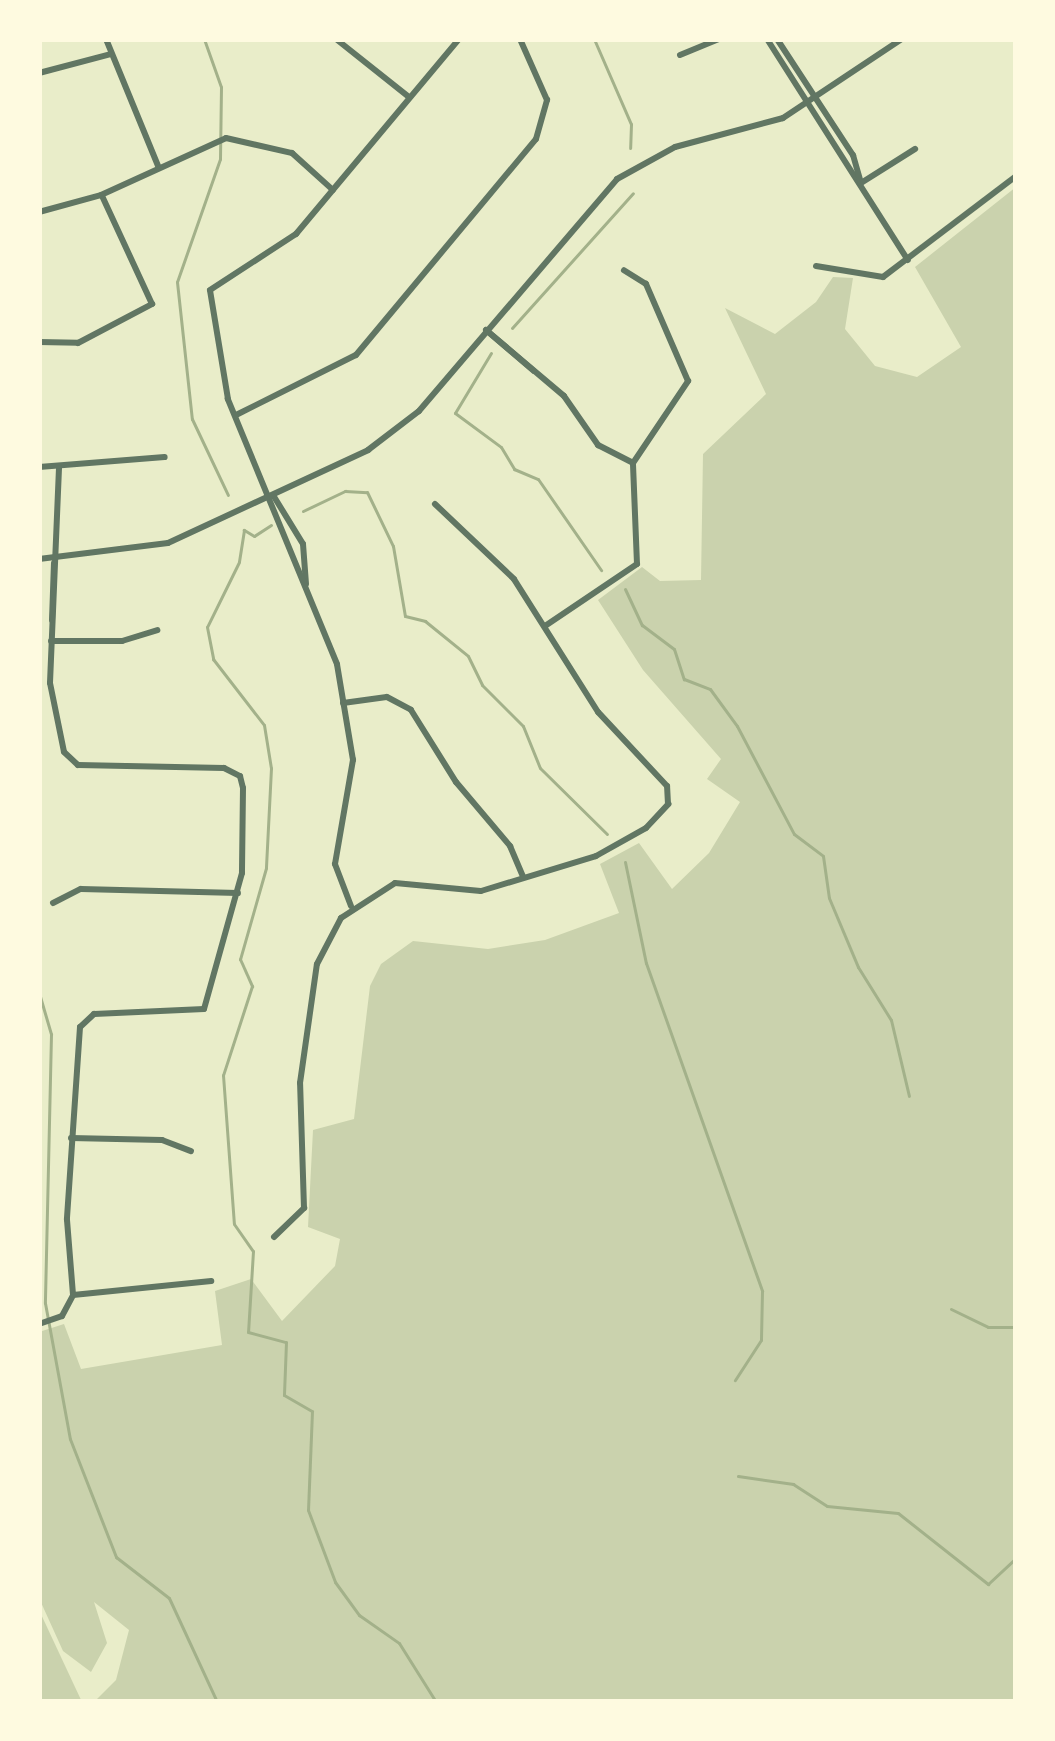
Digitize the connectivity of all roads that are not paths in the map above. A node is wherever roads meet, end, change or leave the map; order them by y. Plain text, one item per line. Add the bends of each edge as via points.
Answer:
1 (106, 39) edge
2 (336, 39) edge
3 (459, 39) edge
4 (520, 39) edge
5 (719, 39) edge
6 (767, 39) edge
7 (777, 39) edge
8 (902, 39) edge
9 (111, 54) junction
10 (680, 55) dead end
11 (795, 64) junction
12 (783, 71) junction
13 (39, 73) edge
14 (409, 97) junction
15 (817, 99) junction
16 (805, 106) junction
17 (842, 138) junction
18 (829, 146) junction
19 (914, 149) dead end
20 (158, 166) junction
21 (1016, 176) edge
22 (861, 183) junction
23 (333, 190) junction
24 (101, 195) junction
25 (39, 212) edge
26 (908, 260) junction
27 (816, 266) dead end
28 (624, 270) dead end
29 (486, 330) junction
30 (39, 342) edge
31 (236, 415) junction
32 (165, 457) dead end
33 (633, 463) junction
34 (39, 467) edge
35 (59, 468) junction
36 (273, 495) junction
37 (435, 504) dead end
38 (299, 535) junction
39 (286, 539) junction
40 (39, 559) edge
41 (55, 560) junction
42 (306, 588) junction
43 (544, 626) junction
44 (157, 630) dead end
45 (51, 640) junction
46 (344, 704) junction
47 (524, 878) junction
48 (238, 893) junction
49 (53, 903) dead end
50 (351, 907) junction
51 (70, 1138) junction
52 (190, 1151) dead end
53 (274, 1237) dead end
54 (211, 1281) dead end
55 (73, 1295) junction
56 (39, 1324) edge

1 - 9 street
2 - 14 street
3 - 14 street
4 - 31 street via 547,100 546,122 356,355
5 - 10 street
6 - 12 street
7 - 11 street
8 - 15 street
9 - 13 street
9 - 20 street
11 - 12 street
11 - 15 street
12 - 16 street
14 - 23 street
15 - 16 street
15 - 17 street
16 - 18 street
16 - 29 street via 626,172
17 - 18 street
17 - 22 street
18 - 22 street
19 - 22 street
20 - 23 street via 226,138 292,153
20 - 24 street
21 - 26 street
22 - 26 street
23 - 31 street via 269,258 212,283 218,364
24 - 25 street
24 - 30 street via 152,304 79,343
26 - 27 street via 883,277
28 - 33 street via 646,284 688,380
29 - 33 street via 537,372 598,445
29 - 36 street via 400,428
31 - 36 street
32 - 35 street
33 - 43 street via 637,564
34 - 35 street
35 - 41 street
36 - 38 street
36 - 39 street
36 - 41 street via 168,543
37 - 43 street via 505,568
38 - 39 street
38 - 42 street
39 - 42 street
40 - 41 street
41 - 45 street
42 - 46 street
43 - 47 street via 598,712 668,786 668,804 646,829 609,850
44 - 45 street via 122,641
45 - 48 street via 50,694 70,762 224,768 240,776
46 - 47 street via 387,698 411,710 510,846
46 - 50 street via 353,760 335,864
47 - 50 street via 481,890 395,883
48 - 49 street via 81,890
48 - 51 street via 204,1009 85,1020
50 - 53 street via 317,964 300,1083 304,1208
51 - 52 street via 162,1140
51 - 55 street
54 - 55 street
55 - 56 street via 68,1311

